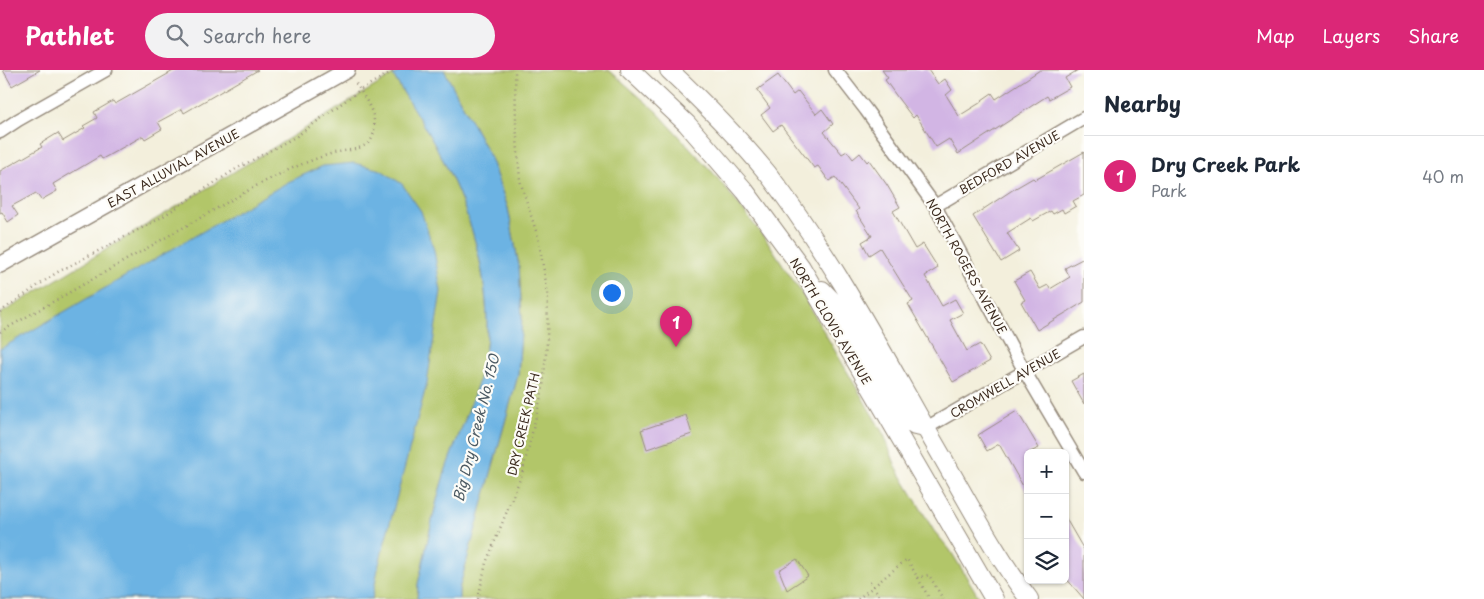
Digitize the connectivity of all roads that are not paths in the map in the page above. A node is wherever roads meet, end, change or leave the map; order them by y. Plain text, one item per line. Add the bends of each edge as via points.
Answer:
1 (106, 70) edge
2 (630, 70) edge
3 (669, 70) edge
4 (835, 70) edge
5 (349, 73) edge
6 (1084, 118) edge
7 (0, 132) edge
8 (934, 206) junction
9 (0, 265) edge
10 (801, 267) junction
11 (1084, 337) edge
12 (1025, 372) junction
13 (926, 428) junction
14 (1084, 472) edge
15 (994, 599) edge
16 (1029, 599) edge

1 - 7 street
2 - 10 main road, NORTH CLOVIS AVENUE via 687,124 745,190
3 - 13 main road via 708,107 784,197 854,302
4 - 8 street, NORTH ROGERS AVENUE
5 - 9 street, EAST ALLUVIAL AVENUE
6 - 8 street, BEDFORD AVENUE
8 - 12 street, NORTH ROGERS AVENUE
10 - 13 main road via 840,309 906,420
10 - 15 main road, NORTH CLOVIS AVENUE
11 - 12 street, CROMWELL AVENUE
12 - 13 street, CROMWELL AVENUE
12 - 14 street, NORTH ROGERS AVENUE
13 - 16 main road via 993,545

